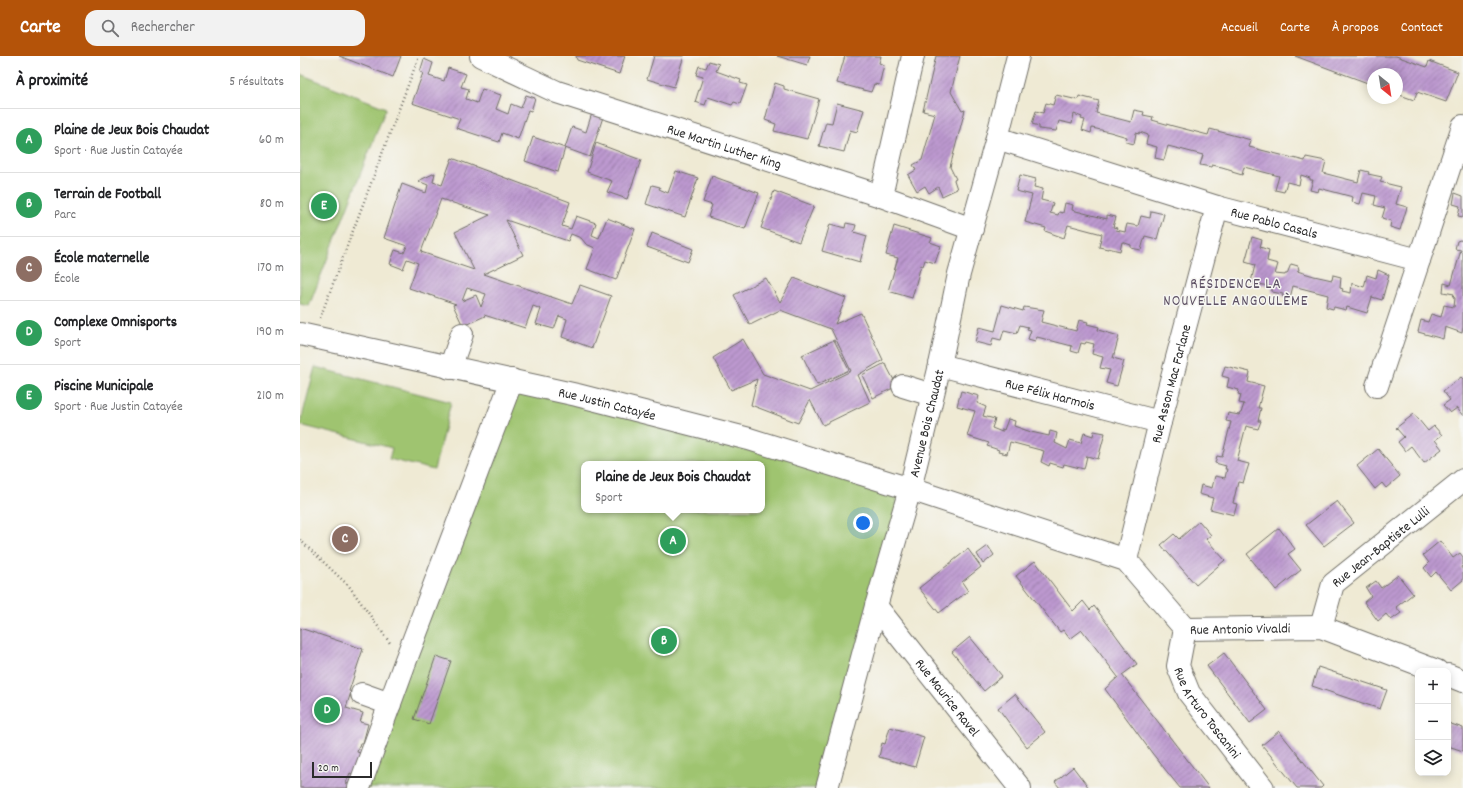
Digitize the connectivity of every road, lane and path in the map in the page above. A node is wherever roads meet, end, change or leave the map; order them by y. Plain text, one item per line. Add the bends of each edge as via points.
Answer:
1 (419, 56) edge
2 (481, 56) edge
3 (517, 56) edge
4 (913, 56) edge
5 (1018, 56) edge
6 (557, 92) junction
7 (1463, 126) edge
8 (997, 138) junction
9 (880, 196) junction
10 (1217, 207) junction
11 (972, 229) junction
12 (1419, 260) junction
13 (462, 334) dead end
14 (307, 336) edge
15 (940, 365) junction
16 (450, 368) junction
17 (512, 380) junction
18 (903, 386) dead end
19 (1377, 386) dead end
20 (932, 394) junction
21 (1160, 422) junction
22 (1463, 480) edge
23 (910, 489) junction
24 (300, 540) edge
25 (1126, 560) junction
26 (876, 606) junction
27 (1321, 627) junction
28 (1185, 629) junction
29 (404, 665) junction
30 (1429, 668) edge
31 (1451, 676) edge
32 (1463, 681) edge
33 (362, 694) dead end
34 (390, 704) junction
35 (360, 788) edge
36 (827, 788) edge
37 (1020, 788) edge
38 (1263, 788) edge

1 - 14 path
2 - 6 street, Rue Martin Luther King
3 - 6 street
4 - 9 street
5 - 8 street, Avenue Bois Chaudat
6 - 9 street, Rue Martin Luther King
7 - 12 street
8 - 10 street, Rue Pablo Casals
8 - 11 street, Avenue Bois Chaudat
9 - 11 street, Rue Martin Luther King
10 - 12 street, Rue Pablo Casals
10 - 21 street, Rue Asson Mac Farlane
11 - 15 street, Avenue Bois Chaudat via 959,274
12 - 19 street
13 - 16 street
14 - 16 street, Rue Justin Catayée
15 - 20 street, Avenue Bois Chaudat
15 - 21 street, Rue Félix Harmois
16 - 17 street, Rue Justin Catayée
17 - 23 street, Rue Justin Catayée via 749,439
17 - 29 street
18 - 20 street
20 - 23 street, Avenue Bois Chaudat
21 - 25 street, Rue Asson Mac Farlane
22 - 27 street, Rue Jean-Baptiste Lulli via 1333,584
23 - 25 street
23 - 26 street, Avenue Bois Chaudat
24 - 29 path via 349,586
25 - 28 street, Rue Antonio Vivaldi
26 - 36 street, Avenue Bois Chaudat
26 - 37 street, Rue Maurice Ravel
27 - 28 street, Rue Antonio Vivaldi
27 - 30 street, Rue Antonio Vivaldi
28 - 38 street, Rue Arturo Toscanini via 1178,666 1189,693
29 - 34 street
31 - 32 street
33 - 34 street
34 - 35 street

